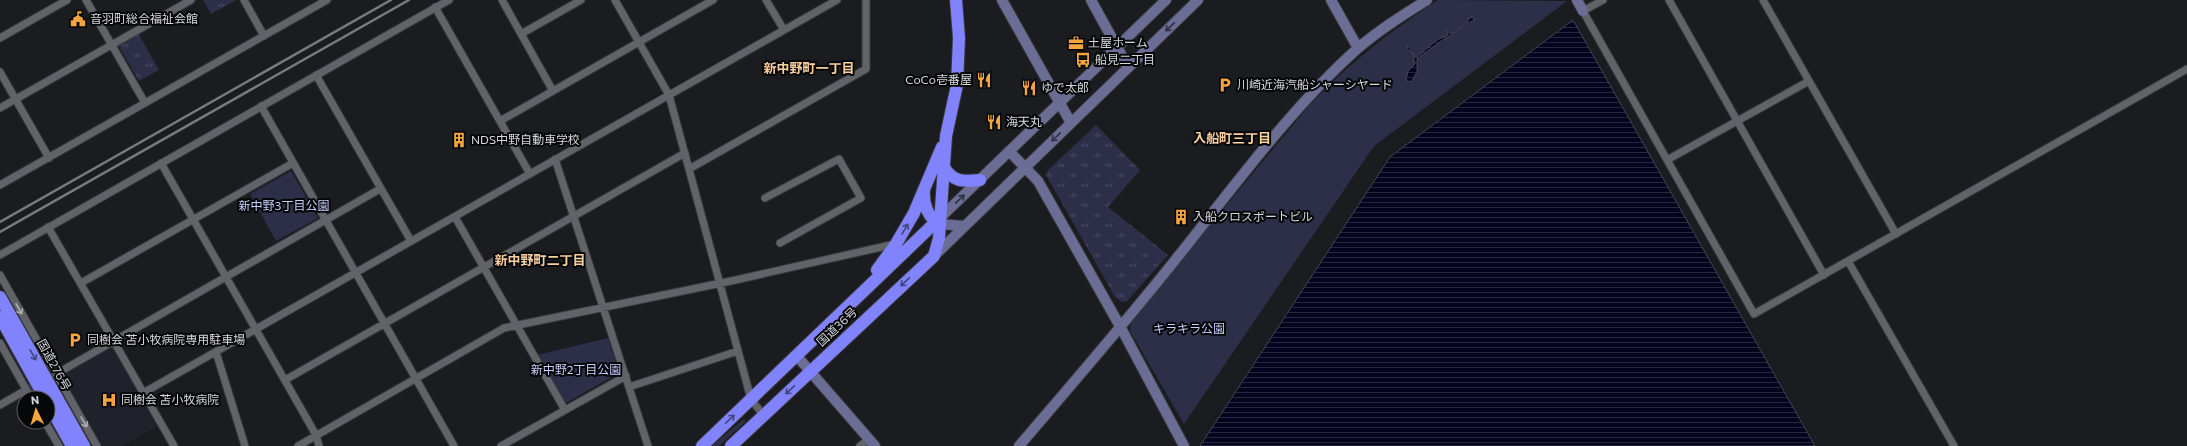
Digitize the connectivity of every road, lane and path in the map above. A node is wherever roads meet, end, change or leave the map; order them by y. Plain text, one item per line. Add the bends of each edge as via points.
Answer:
1 (67, 0) edge
2 (86, 0) edge
3 (191, 0) edge
4 (244, 0) edge
5 (327, 0) edge
6 (448, 0) edge
7 (502, 0) edge
8 (581, 0) edge
9 (615, 0) edge
10 (713, 0) edge
11 (766, 0) edge
12 (837, 0) edge
13 (866, 0) edge
14 (956, 0) edge
15 (1002, 0) edge
16 (1091, 0) edge
17 (1166, 0) edge
18 (1198, 0) edge
19 (1331, 0) edge
20 (1427, 0) edge
21 (1577, 0) edge
22 (1603, 0) edge
23 (1669, 0) edge
24 (1763, 0) edge
25 (435, 7) junction
26 (1583, 11) junction
27 (784, 30) junction
28 (521, 34) junction
29 (264, 36) junction
30 (0, 38) edge
31 (639, 42) junction
32 (111, 45) junction
33 (1118, 47) junction
34 (1358, 48) junction
35 (1128, 67) junction
36 (2187, 69) edge
37 (0, 72) edge
38 (316, 75) junction
39 (1809, 81) junction
40 (553, 91) junction
41 (669, 95) junction
42 (15, 99) junction
43 (145, 103) junction
44 (1059, 103) junction
45 (261, 106) junction
46 (0, 108) edge
47 (500, 121) junction
48 (1071, 122) junction
49 (1737, 122) junction
50 (946, 136) junction
51 (1009, 151) junction
52 (685, 154) junction
53 (48, 158) junction
54 (555, 160) junction
55 (1667, 160) junction
56 (161, 163) junction
57 (293, 163) junction
58 (944, 167) junction
59 (1025, 167) junction
60 (689, 169) junction
61 (530, 174) junction
62 (980, 180) junction
63 (0, 185) edge
64 (925, 185) junction
65 (380, 188) junction
66 (765, 198) dead end
67 (574, 216) junction
68 (455, 217) junction
69 (193, 219) junction
70 (325, 220) junction
71 (939, 221) junction
72 (964, 226) junction
73 (48, 227) junction
74 (1896, 234) junction
75 (411, 242) junction
76 (780, 244) dead end
77 (896, 244) junction
78 (0, 255) edge
79 (934, 256) junction
80 (1848, 261) junction
81 (484, 267) junction
82 (356, 273) junction
83 (0, 275) edge
84 (1824, 275) junction
85 (226, 276) junction
86 (81, 283) junction
87 (720, 284) junction
88 (859, 295) junction
89 (0, 297) edge
90 (603, 307) junction
91 (0, 317) edge
92 (384, 324) junction
93 (517, 325) junction
94 (1121, 328) junction
95 (256, 329) junction
96 (113, 340) junction
97 (0, 343) edge
98 (738, 351) junction
99 (216, 352) junction
100 (796, 355) junction
101 (810, 371) junction
102 (56, 374) junction
103 (626, 376) junction
104 (416, 378) junction
105 (285, 380) junction
106 (629, 387) junction
107 (26, 390) edge
108 (41, 390) edge
109 (143, 393) junction
110 (16, 396) edge
111 (751, 399) junction
112 (0, 405) edge
113 (565, 410) junction
114 (763, 415) junction
115 (56, 417) edge
116 (50, 430) edge
117 (316, 435) junction
118 (872, 442) edge
119 (58, 444) edge
120 (49, 446) edge
121 (72, 446) edge
122 (84, 446) edge
123 (98, 446) edge
124 (174, 446) edge
125 (245, 446) edge
126 (298, 446) edge
127 (319, 446) edge
128 (454, 446) edge
129 (501, 446) edge
130 (648, 446) edge
131 (702, 446) edge
132 (731, 446) edge
133 (860, 446) edge
134 (1019, 446) edge
135 (1184, 446) edge
136 (1954, 446) edge

1 - 30 street
2 - 32 street
3 - 32 street
4 - 29 street
5 - 29 street
6 - 25 street
7 - 28 street
8 - 28 street
9 - 31 street
10 - 31 street
11 - 27 street
12 - 27 street
13 - 60 street via 866,69
14 - 50 highway, 国道36号 via 959,38 957,85
15 - 44 street
16 - 33 street
17 - 33 street
18 -> 35 street
19 - 34 street
20 - 34 street via 1394,20
21 - 26 street
22 - 26 street
23 - 49 street
24 - 39 street
25 - 38 street
25 - 47 street
26 - 55 street
27 - 41 street
28 - 40 street
29 - 43 street
31 - 40 street
31 - 41 street
32 - 42 street
32 - 43 street
33 - 35 street
33 - 44 street
34 - 94 street via 1328,77 1245,172
35 - 48 street
36 - 74 street
37 - 42 street
38 - 45 street
38 - 65 street
39 - 49 street
39 - 74 street
40 - 47 street
41 - 52 street
41 - 54 street
42 - 46 street
42 - 53 street
43 - 53 street
44 - 48 street
44 - 51 street
45 - 56 street
45 - 57 street
47 - 61 street
48 -> 59 street
49 - 55 street
49 - 84 street
50 - 58 highway, 国道36号
50 - 64 highway, 国道36号
51 - 59 street
51 - 62 street
52 - 60 street
52 - 67 street
53 - 63 street
54 - 61 street
54 - 67 street
55 - 84 street via 1754,314
56 - 69 street
56 - 73 street
57 - 69 street
57 - 70 street
58 - 62 highway via 949,176 961,182
58 - 71 highway, 国道36号
59 - 72 street
59 - 94 street via 1038,181
60 - 87 street
61 - 68 street
71 -> 62 street
64 - 71 highway via 926,209
77 -> 64 highway, 国道36号 via 914,213
65 - 70 street
65 - 75 street
66 - 76 street via 839,158 861,198
67 - 81 street
67 - 90 street
68 - 75 street
68 - 81 street
69 - 85 street
69 - 86 street
70 - 82 street
70 - 85 street
71 - 72 street
71 - 79 highway, 国道36号 via 939,238
71 - 88 highway, 国道36号
72 - 79 street
73 - 78 street
73 - 86 street
74 - 80 street
75 - 82 street
77 - 87 street
77 - 88 highway, 国道36号
79 -> 101 highway, 国道36号
80 - 84 street
80 - 136 street
81 - 92 street
81 - 93 street
82 - 92 street
82 - 95 street
83 -> 102 street
85 - 95 street
85 - 96 street
86 - 96 street
87 - 90 street
87 - 98 street
88 - 100 highway, 国道36号
89 -> 122 highway, 国道276号
90 - 93 street
90 - 103 street
91 - 108 highway, 国道276号
92 - 104 street
92 - 105 street
93 - 104 street via 504,328
93 - 113 street
94 - 134 street
94 - 135 street
95 - 99 street
95 - 105 street
96 - 102 street
96 - 109 street
97 - 107 street
98 - 106 street
98 - 111 street
99 - 109 street
99 - 125 street
100 - 101 street
100 - 111 highway, 国道36号
101 -> 114 highway, 国道36号
101 - 118 street
102 -> 123 street
103 - 106 street
103 - 113 street
104 - 117 street
104 - 128 street
105 - 117 street
106 - 130 street
109 - 124 street
110 - 112 street
111 - 114 street
131 -> 111 highway, 国道36号
113 - 129 street
114 - 132 highway, 国道36号
115 - 121 highway, 国道276号
116 - 119 street
117 - 126 street
117 - 127 street
118 - 133 street
119 - 120 street

